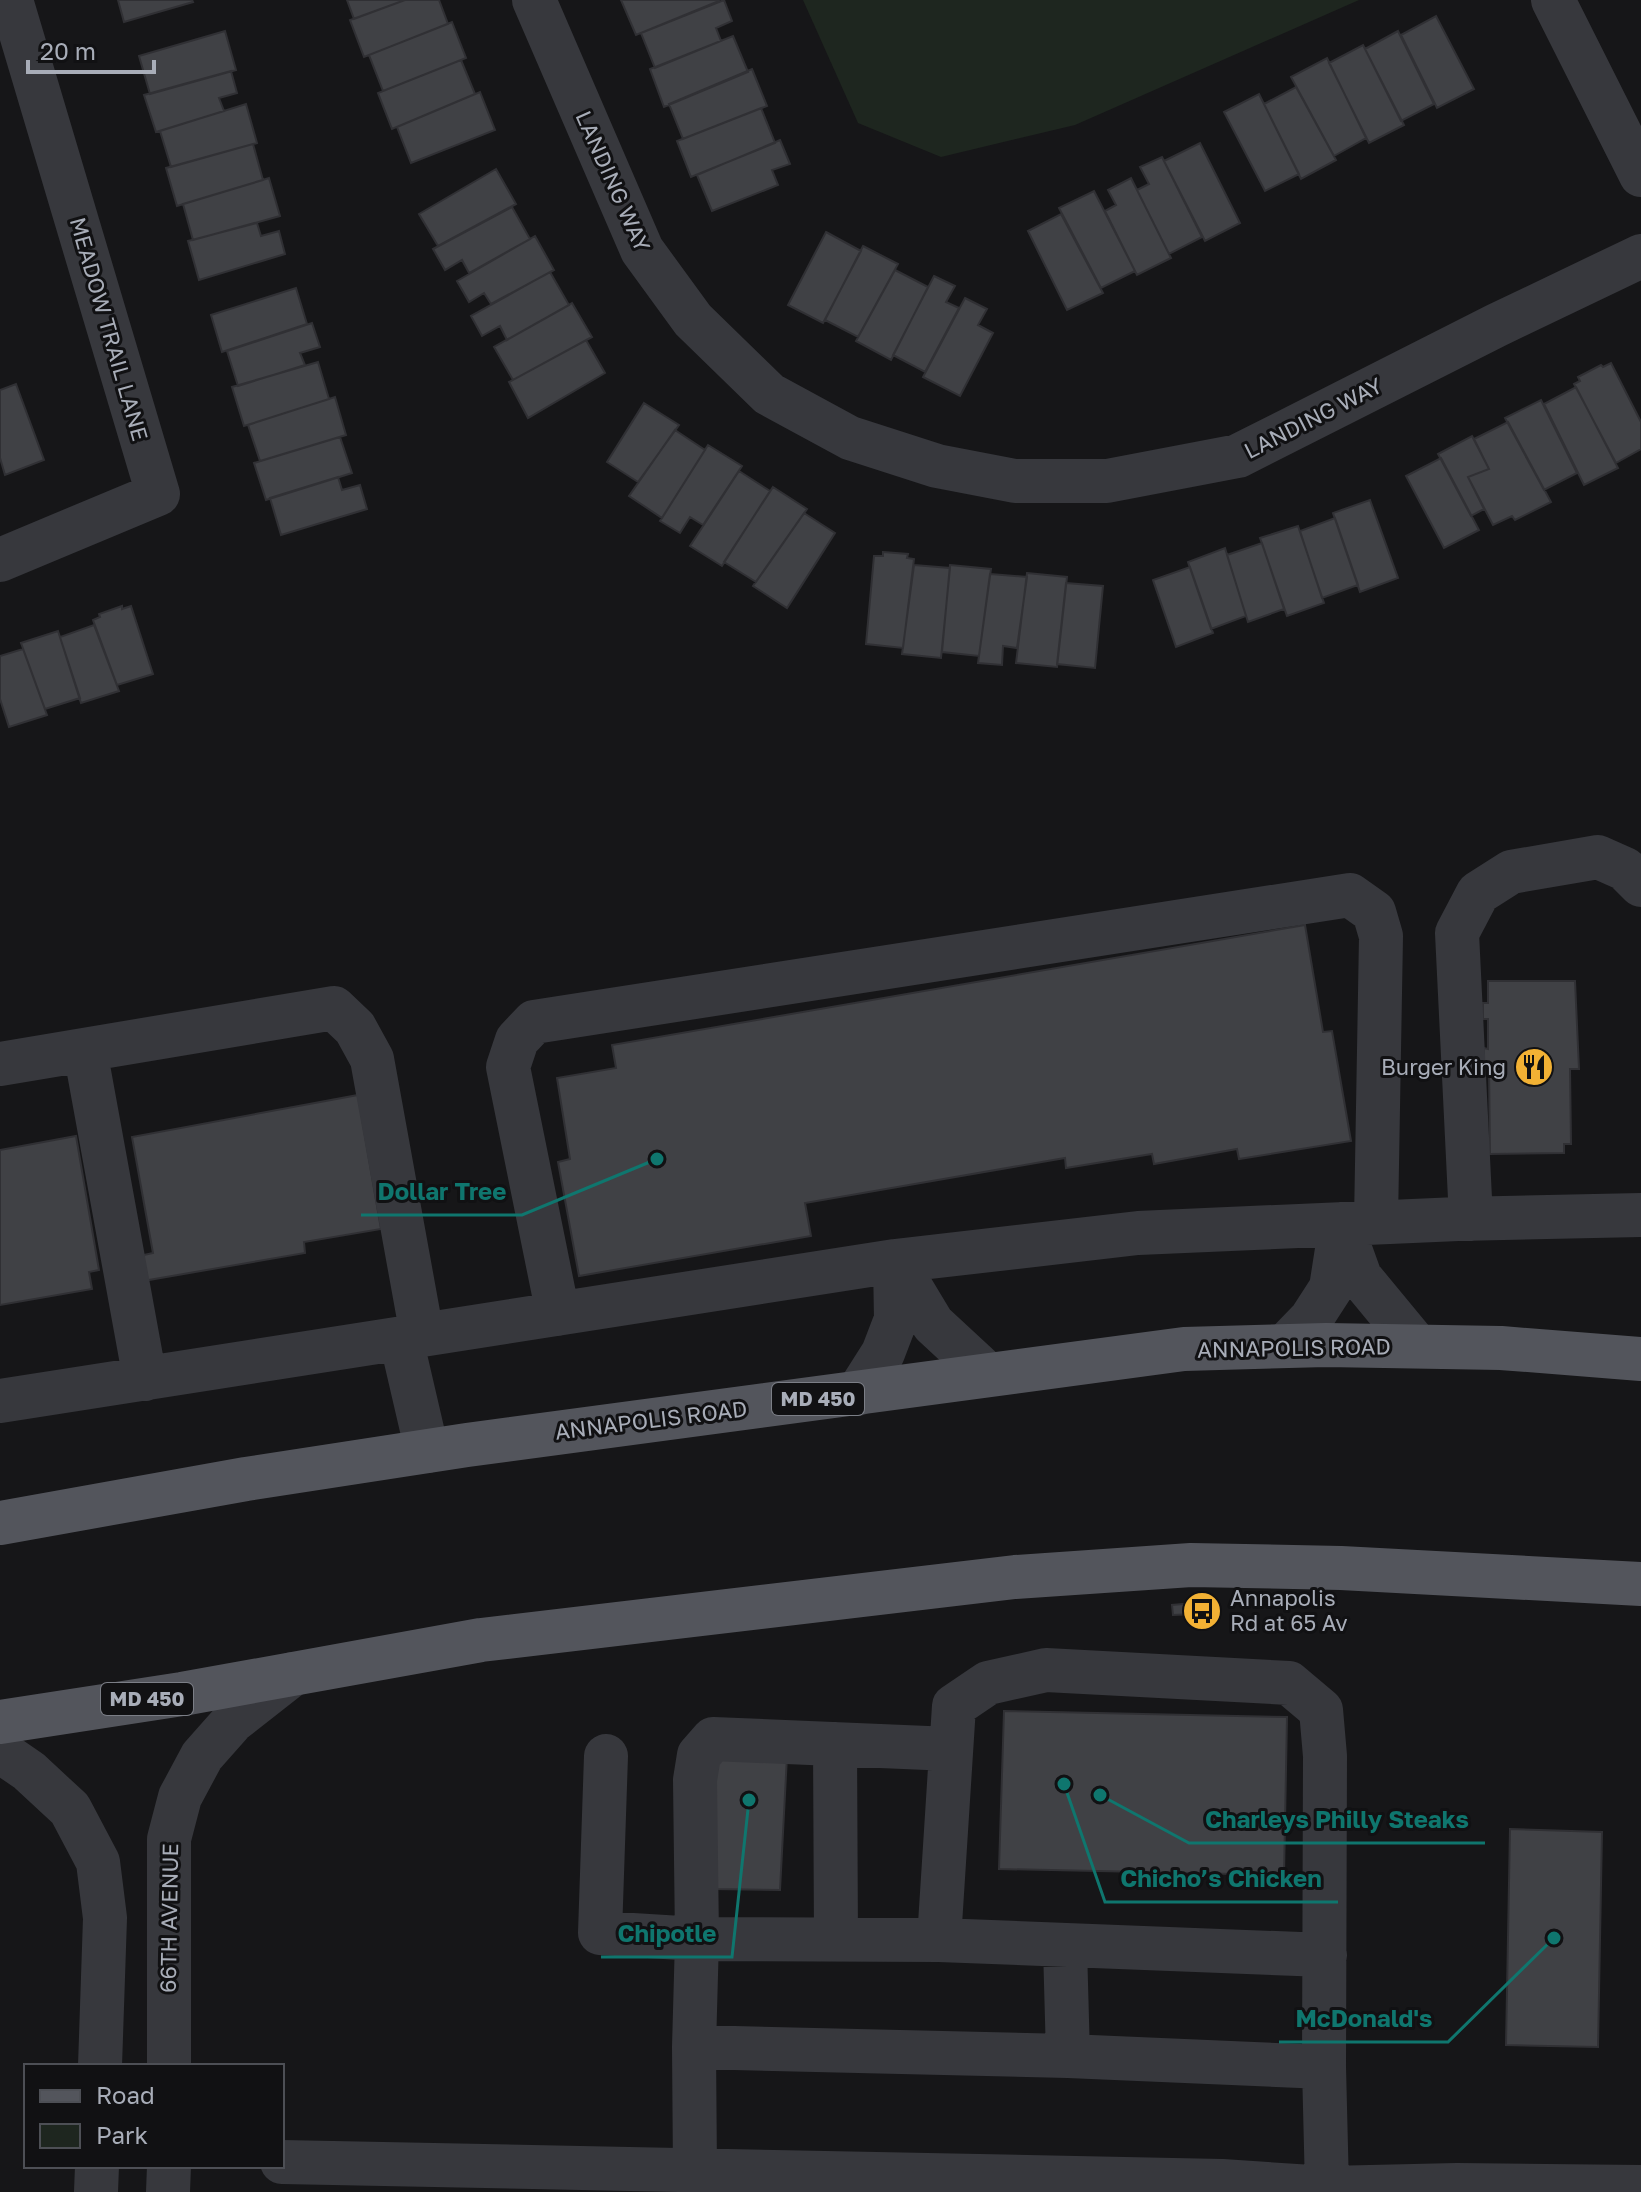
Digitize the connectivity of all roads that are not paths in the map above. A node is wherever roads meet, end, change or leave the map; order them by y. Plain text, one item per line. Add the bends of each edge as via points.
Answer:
1 (11, 0) edge
2 (534, 0) edge
3 (1553, 0) edge
4 (1641, 175) edge
5 (1641, 256) edge
6 (0, 560) edge
7 (1641, 885) edge
8 (85, 1050) junction
9 (0, 1064) edge
10 (1641, 1215) edge
11 (1471, 1219) junction
12 (1359, 1223) junction
13 (895, 1261) junction
14 (558, 1314) junction
15 (411, 1337) junction
16 (1285, 1346) junction
17 (1417, 1346) junction
18 (1641, 1359) edge
19 (987, 1374) junction
20 (145, 1379) junction
21 (857, 1394) junction
22 (0, 1401) edge
23 (427, 1451) junction
24 (0, 1523) edge
25 (1641, 1584) edge
26 (293, 1674) junction
27 (0, 1722) edge
28 (835, 1744) junction
29 (951, 1749) junction
30 (0, 1751) edge
31 (606, 1756) dead end
32 (697, 1939) junction
33 (836, 1939) junction
34 (939, 1940) junction
35 (1065, 1947) junction
36 (1325, 1955) junction
37 (694, 2047) junction
38 (1068, 2056) junction
39 (100, 2064) edge
40 (169, 2064) edge
41 (1324, 2067) junction
42 (284, 2162) edge
43 (97, 2168) edge
44 (169, 2168) edge
45 (695, 2172) junction
46 (1641, 2187) edge
47 (1327, 2188) junction
48 (96, 2192) edge
49 (168, 2192) edge

1 - 6 street, MEADOW TRAIL LANE via 158,494
2 - 5 street, LANDING WAY via 642,250 693,320 769,394 850,438 937,466 1015,481 1107,481 1238,456
3 - 4 street
7 - 11 street via 1625,869 1598,857 1511,872 1478,893 1457,933
8 - 9 street
8 - 15 street via 334,1008 355,1028 372,1059
8 - 20 street
10 - 11 street
11 - 12 street
12 - 13 street via 1138,1233
12 - 14 street via 1381,936 1374,912 1350,895 534,1022 517,1040 508,1067
12 - 16 street via 1331,1288
12 - 17 street via 1360,1277
13 - 14 street
13 - 19 street via 933,1324
13 - 21 street via 896,1319 883,1353
14 - 15 street
15 - 20 street
15 - 23 street
16 - 17 main road, ANNAPOLIS ROAD / MD 450
16 - 19 main road, ANNAPOLIS ROAD / MD 450 via 1184,1349
17 - 18 main road, ANNAPOLIS ROAD / MD 450
19 - 21 main road, ANNAPOLIS ROAD / MD 450
20 - 22 street
21 - 23 main road, ANNAPOLIS ROAD / MD 450
23 - 24 main road, ANNAPOLIS ROAD / MD 450
25 - 26 main road, MD 450 via 1191,1565 1015,1577 481,1640
26 - 27 main road, MD 450
26 - 40 street, 66TH AVENUE via 233,1721 202,1756 180,1797 169,1839
28 - 29 street
28 - 32 street via 713,1739 699,1755
28 - 33 street
29 - 34 street
29 - 36 street via 954,1706 988,1683 1046,1670 1289,1683 1321,1710
30 - 39 street via 70,1809 98,1862 105,1918
31 - 32 street via 600,1933
32 - 33 street
32 - 37 street
33 - 34 street
34 - 35 street
35 - 36 street
35 - 38 street
36 - 41 street
37 - 38 street
37 - 45 street
38 - 41 street
41 - 47 street
42 - 45 street
43 - 48 street
44 - 49 street
45 - 47 street via 1222,2181
46 - 47 street

